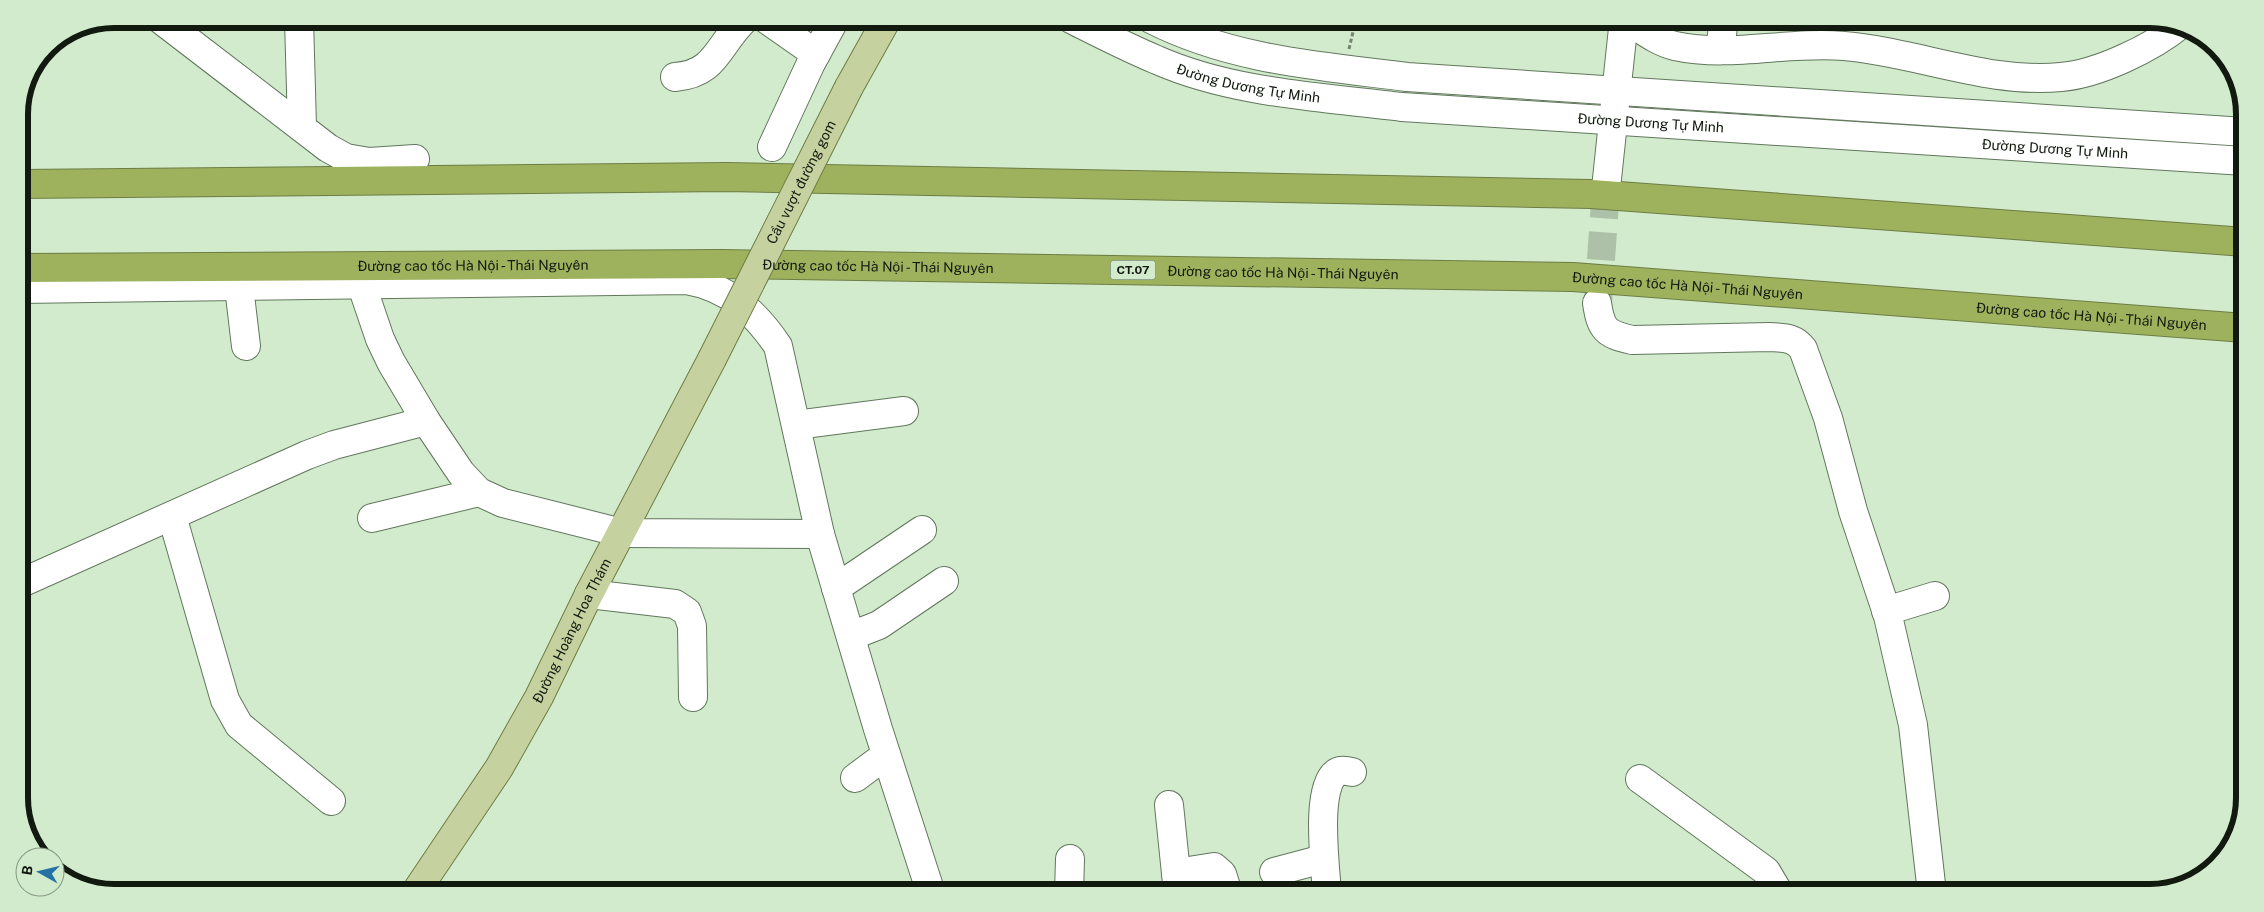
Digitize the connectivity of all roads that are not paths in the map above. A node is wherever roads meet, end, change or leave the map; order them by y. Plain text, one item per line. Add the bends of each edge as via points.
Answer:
1 (172, 28) edge
2 (299, 28) edge
3 (735, 28) edge
4 (779, 28) edge
5 (831, 28) edge
6 (882, 28) edge
7 (1090, 28) edge
8 (1168, 28) edge
9 (1624, 28) edge
10 (1641, 28) edge
11 (1723, 28) edge
12 (2173, 31) edge
13 (1720, 50) junction
14 (816, 54) junction
15 (675, 77) dead end
16 (1616, 90) junction
17 (1613, 121) junction
18 (302, 127) junction
19 (2236, 131) edge
20 (772, 147) dead end
21 (415, 159) dead end
22 (2236, 160) edge
23 (28, 184) edge
24 (1606, 188) tunnel mouth
25 (2236, 241) edge
26 (28, 268) edge
27 (362, 286) junction
28 (239, 287) junction
29 (28, 289) edge
30 (1597, 304) tunnel mouth
31 (2236, 327) edge
32 (246, 346) dead end
33 (712, 359) joint
34 (904, 411) dead end
35 (426, 421) junction
36 (796, 425) junction
37 (479, 492) junction
38 (172, 516) junction
39 (372, 518) dead end
40 (922, 530) dead end
41 (622, 533) junction
42 (820, 534) junction
43 (28, 580) edge
44 (944, 581) dead end
45 (836, 588) junction
46 (589, 594) junction
47 (1935, 596) dead end
48 (1886, 611) junction
49 (851, 636) junction
50 (693, 697) dead end
51 (886, 755) junction
52 (1352, 772) dead end
53 (855, 778) dead end
54 (1640, 779) dead end
55 (331, 801) dead end
56 (1169, 805) dead end
57 (1070, 859) dead end
58 (1323, 860) junction
59 (1274, 872) dead end
60 (1177, 883) edge
61 (421, 884) edge
62 (928, 884) edge
63 (1069, 884) edge
64 (1225, 884) edge
65 (1326, 884) edge
66 (1774, 884) edge
67 (1931, 884) edge

1 - 18 street
2 - 18 street
3 - 15 street via 712,63 702,71
4 - 14 street
5 - 14 street
6 - 33 main road, Cầu vượt đường gom, bridge via 849,86
7 - 17 street, Đường Dương Tự Minh via 1158,61 1220,81 1272,91 1402,107
8 - 16 street, Đường Dương Tự Minh via 1229,50 1282,62 1408,77
9 - 16 street
10 - 13 street via 1672,46
11 - 13 street
12 - 13 street via 2137,52 2088,71 2062,77 2032,78 1985,73 1844,46 1793,45
14 - 20 street
16 - 17 street
16 - 19 street, Đường Dương Tự Minh
17 - 22 street, Đường Dương Tự Minh
17 - 24 street
18 - 21 street via 346,158 368,162
23 - 25 highway via 727,177 1591,194
26 - 31 highway, Đường cao tốc Hà Nội - Thái Nguyên / CT.07 via 722,264 1573,277
27 - 28 street
27 - 35 street via 391,362
27 - 36 street via 686,280 706,284 743,306 762,322 778,346
28 - 29 street
28 - 32 street
30 - 48 street via 1605,330 1616,337 1632,340 1770,337 1797,342 1803,349 1828,418 1853,511
33 - 41 main road, Đường Hoàng Hoa Thám
34 - 36 street
35 - 37 street via 461,473
35 - 38 street via 307,455
36 - 42 street
37 - 39 street
37 - 41 street via 503,503
38 - 43 street
38 - 55 street via 225,700 240,724
40 - 45 street
41 - 42 street
41 - 46 main road, Đường Hoàng Hoa Thám
42 - 45 street
44 - 49 street via 879,625
45 - 49 street
46 - 50 street via 675,604 687,612 692,626
46 - 61 main road, Đường Hoàng Hoa Thám via 539,697 499,768
47 - 48 street
48 - 67 street via 1913,725
49 - 51 street
51 - 53 street
51 - 62 street
52 - 58 street via 1341,771 1331,781 1322,816
54 - 66 street via 1766,871
56 - 60 street
57 - 63 street
58 - 59 street
58 - 65 street
60 - 64 street via 1214,867 1222,874

